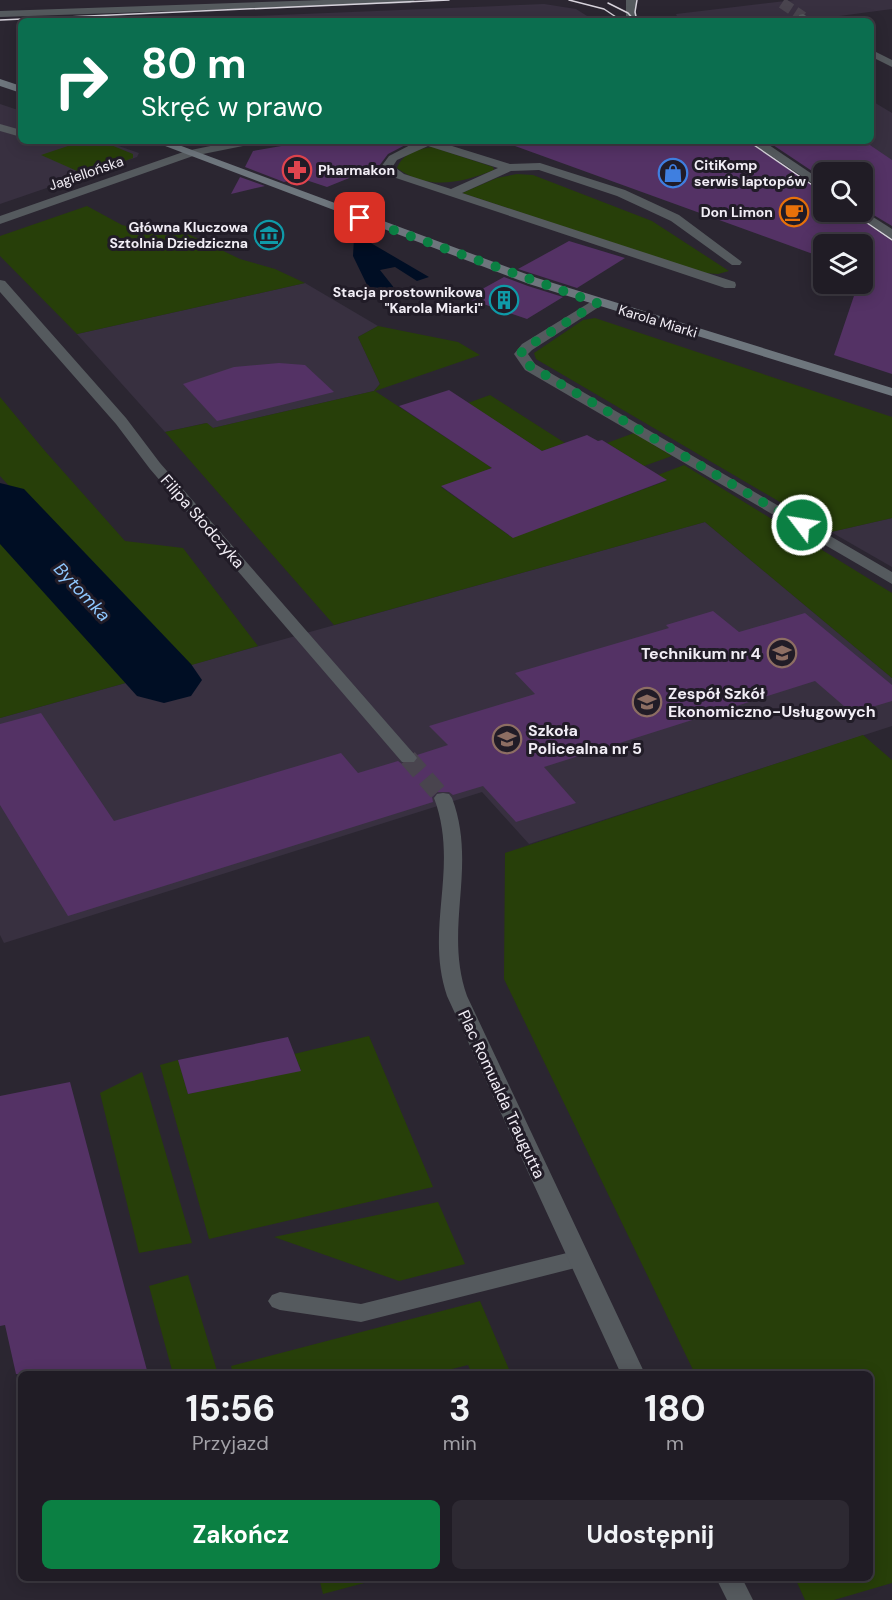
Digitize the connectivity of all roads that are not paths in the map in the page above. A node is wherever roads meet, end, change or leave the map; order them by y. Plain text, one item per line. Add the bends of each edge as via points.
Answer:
1 (410, 0) edge
2 (631, 0) edge
3 (206, 3) edge
4 (0, 14) edge
5 (631, 18) edge
6 (874, 54) edge
7 (892, 64) edge
8 (2, 84) edge
9 (18, 89) edge
10 (0, 127) edge
11 (18, 133) edge
12 (166, 144) edge
13 (237, 144) edge
14 (421, 144) edge
15 (431, 144) edge
16 (759, 144) edge
17 (190, 153) junction
18 (509, 168) junction
19 (813, 181) edge
20 (452, 193) junction
21 (0, 220) edge
22 (873, 222) edge
23 (892, 235) edge
24 (736, 262) dead end
25 (0, 284) edge
26 (730, 285) dead end
27 (597, 303) junction
28 (892, 392) edge
29 (892, 579) edge
30 (408, 758) tunnel mouth
31 (443, 798) tunnel mouth
32 (579, 1258) junction
33 (280, 1301) dead end
34 (632, 1371) edge
35 (730, 1581) edge
36 (740, 1600) edge

1 - 3 street via 231,8
2 - 5 street
3 - 4 street
6 - 7 street
8 - 9 main road
10 - 11 street
12 - 17 main road, Karola Miarki
13 - 17 street, Jagiellońska
14 - 20 street via 393,158 387,167 400,176
15 - 18 street
16 - 19 street
17 - 21 street, Jagiellońska
17 - 27 main road, Karola Miarki
18 - 20 street
18 - 24 street via 540,166 621,193 675,218
20 - 26 street
22 - 23 street
25 - 30 street, Filipa Słodczyka
27 - 28 main road, Karola Miarki
27 - 29 street via 527,347 520,354 523,360
31 - 32 street, Plac Romualda Traugutta via 451,814 454,837 447,950 451,979 462,1011
32 - 33 street via 361,1313
32 - 34 street, Plac Romualda Traugutta
35 - 36 street

